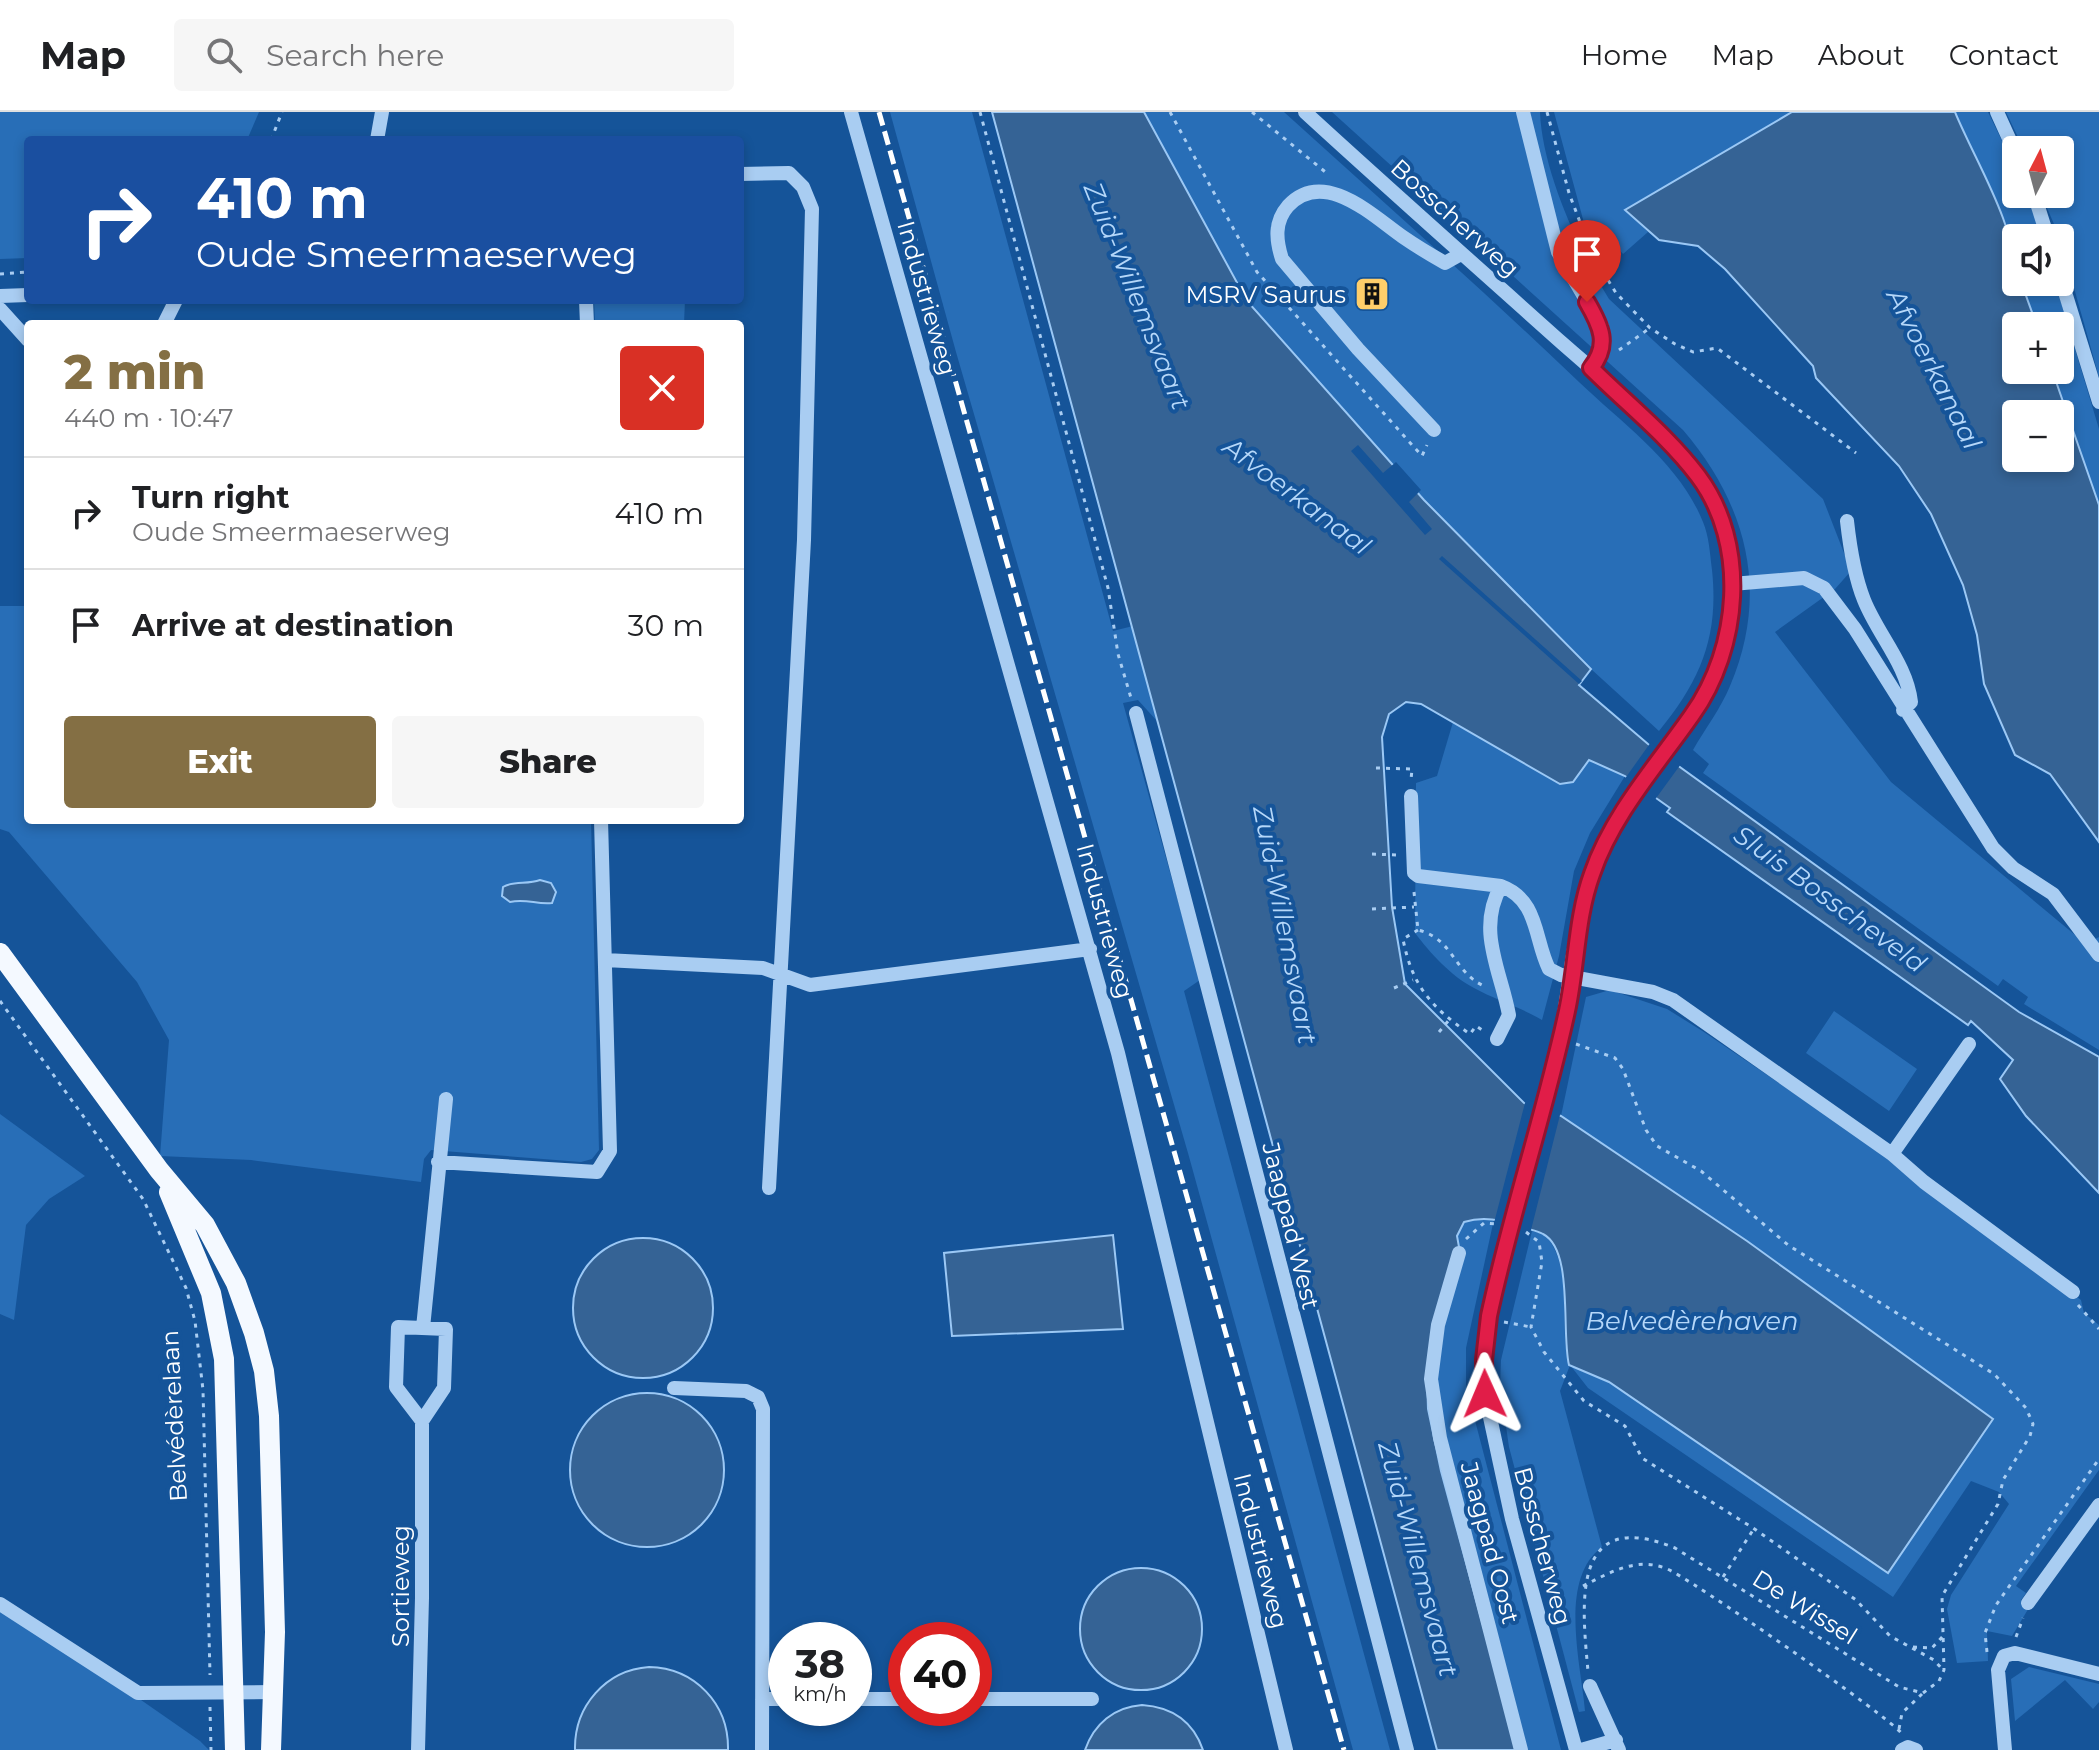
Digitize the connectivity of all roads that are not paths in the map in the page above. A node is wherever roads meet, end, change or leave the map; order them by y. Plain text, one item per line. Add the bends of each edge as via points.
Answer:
1 (382, 112) edge
2 (851, 112) edge
3 (1305, 112) edge
4 (1523, 112) edge
5 (1997, 112) edge
6 (378, 136) edge
7 (2008, 136) edge
8 (744, 174) edge
9 (1461, 254) junction
10 (24, 295) edge
11 (0, 296) edge
12 (2066, 296) edge
13 (0, 309) edge
14 (24, 336) edge
15 (1591, 368) junction
16 (2099, 402) edge
17 (1434, 430) dead end
18 (1847, 521) dead end
19 (1732, 584) junction
20 (1903, 710) junction
21 (1136, 713) road end
22 (1411, 796) road end
23 (601, 824) edge
24 (1501, 886) junction
25 (1090, 949) junction
26 (0, 953) edge
27 (2099, 955) edge
28 (605, 960) junction
29 (782, 976) junction
30 (1573, 977) junction
31 (1497, 1039) dead end
32 (1969, 1044) dead end
33 (446, 1099) dead end
34 (1892, 1154) junction
35 (438, 1162) junction
36 (159, 1170) junction
37 (769, 1188) dead end
38 (1459, 1253) dead end
39 (2073, 1292) road end
40 (423, 1328) junction
41 (674, 1388) dead end
42 (422, 1421) junction
43 (2099, 1505) edge
44 (2028, 1603) dead end
45 (0, 1604) edge
46 (2099, 1674) edge
47 (1590, 1686) road end
48 (273, 1692) junction
49 (234, 1693) junction
50 (762, 1699) junction
51 (768, 1699) edge
52 (992, 1699) edge
53 (1092, 1699) dead end
54 (1618, 1745) edge
55 (235, 1750) edge
56 (271, 1750) edge
57 (418, 1750) edge
58 (762, 1750) edge
59 (1286, 1750) edge
60 (1407, 1750) edge
61 (1521, 1750) edge
62 (1578, 1750) edge
63 (2005, 1750) edge

1 - 6 street
2 - 25 street, Industrieweg
3 - 9 street, Bosscherweg
4 - 15 street via 1558,252 1602,327 1603,347
5 - 7 street
8 - 29 street via 789,173 803,187 812,209 804,540
9 - 15 street, Bosscherweg
9 - 17 street via 1445,263 1358,202 1332,194 1312,193 1293,201 1278,224 1282,259
10 - 11 street
12 - 16 street
13 - 14 street
15 - 19 street, Bosscherweg via 1699,477 1721,521
18 - 20 street via 1864,601 1909,684 1911,702
19 - 20 street via 1779,578 1816,581 1855,629
19 - 30 street, Bosscherweg via 1729,626 1707,692 1608,838 1593,870
20 - 27 street via 1993,848 2053,894
21 - 60 street, Jaagpad West
22 - 24 street via 1414,873
23 - 28 street
24 - 30 street via 1527,907 1549,969
24 - 31 street via 1492,904 1490,935 1509,1015
25 - 29 street via 810,985
25 - 59 street, Industrieweg
26 - 36 main road, Belvédèrelaan
28 - 29 street via 763,968
28 - 35 street via 610,1151 605,1164 597,1172
29 - 37 street
30 - 34 street via 1673,1000
30 - 62 street, Bosscherweg, bridge via 1487,1328 1485,1394 1512,1519
32 - 34 street
33 - 35 street
34 - 39 street
35 - 40 street
36 - 48 main road, Belvédèrelaan via 215,1241 245,1308 264,1371
36 - 49 main road, Belvédèrelaan via 201,1263 222,1340
38 - 61 street, Jaagpad Oost via 1440,1313 1431,1379 1440,1438
40 - 42 street via 446,1329 444,1388
40 - 42 street via 398,1327 396,1387
41 - 50 street via 746,1391 758,1397 763,1409
42 - 57 street, Sortieweg
43 - 44 street
45 - 49 street via 129,1689 158,1695
46 - 63 street via 2015,1653 2002,1658 1998,1670
47 - 54 street, Bosscherweg
48 - 49 street
48 - 56 main road, Belvédèrelaan
49 - 55 main road, Belvédèrelaan
50 - 51 street
50 - 58 street
52 - 53 street
54 - 62 street, Bosscherweg

